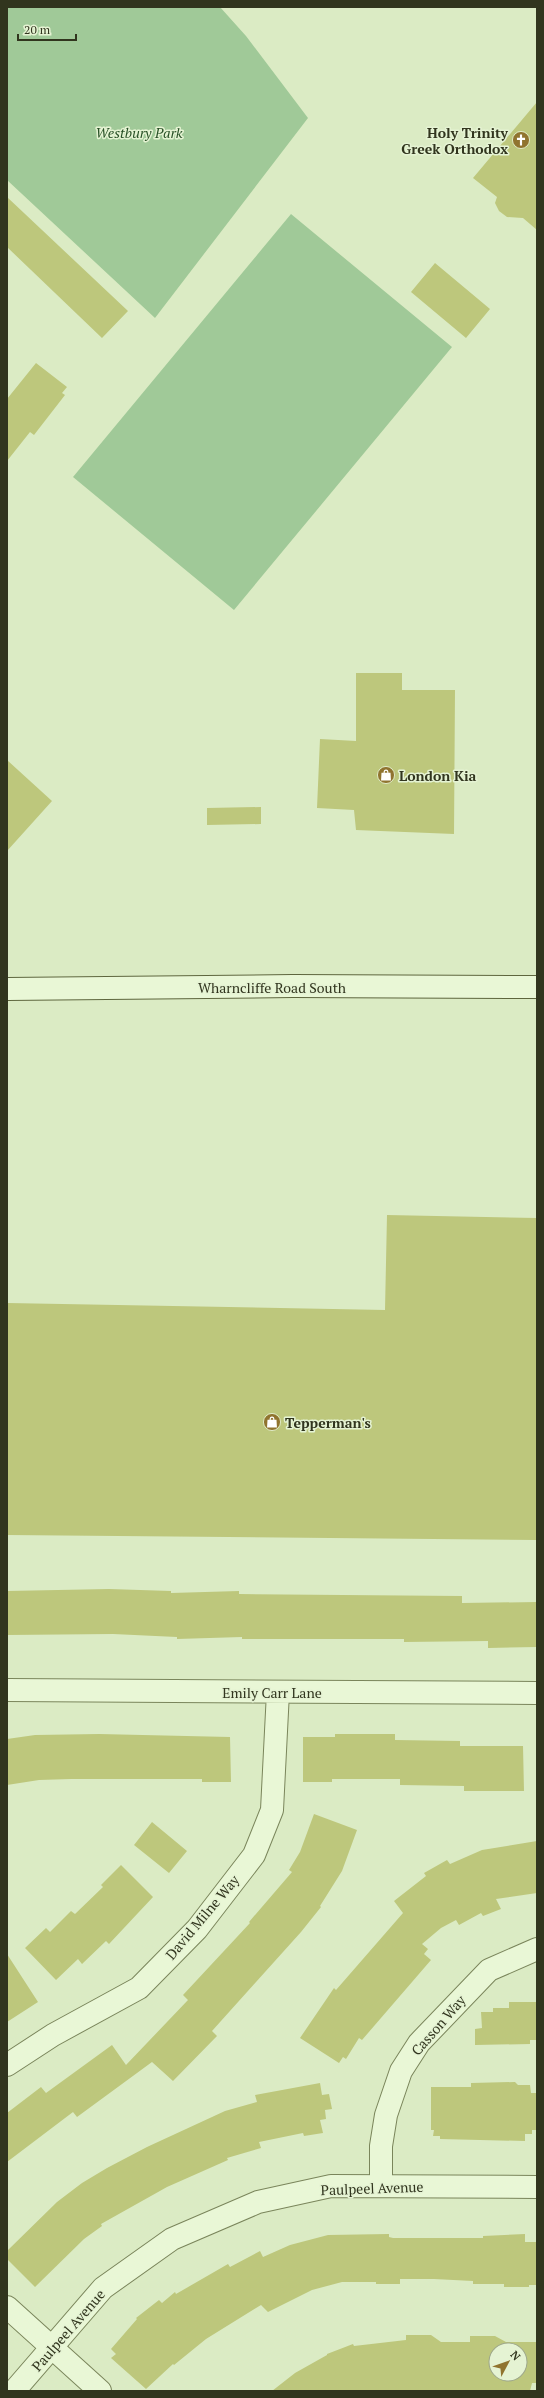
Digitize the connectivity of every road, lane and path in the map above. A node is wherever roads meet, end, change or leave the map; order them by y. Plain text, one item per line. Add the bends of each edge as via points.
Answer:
1 (537, 987) edge
2 (7, 989) edge
3 (7, 1690) edge
4 (278, 1692) junction
5 (537, 1693) edge
6 (537, 1949) edge
7 (7, 2065) edge
8 (381, 2185) junction
9 (537, 2187) edge
10 (7, 2307) edge
11 (52, 2348) junction
12 (14, 2391) edge
13 (100, 2391) edge

1 - 2 street, Wharncliffe Road South
3 - 4 street, Emily Carr Lane
4 - 5 street, Emily Carr Lane
4 - 7 street, David Milne Way via 272,1810 254,1856 197,1928 139,1988 53,2035
6 - 8 street, Casson Way via 488,1970 419,2043 401,2071 386,2116 381,2146
8 - 9 street, Paulpeel Avenue
8 - 11 street, Paulpeel Avenue via 331,2186 258,2202 172,2239 103,2288
10 - 11 street
11 - 12 street, Paulpeel Avenue
11 - 13 street

